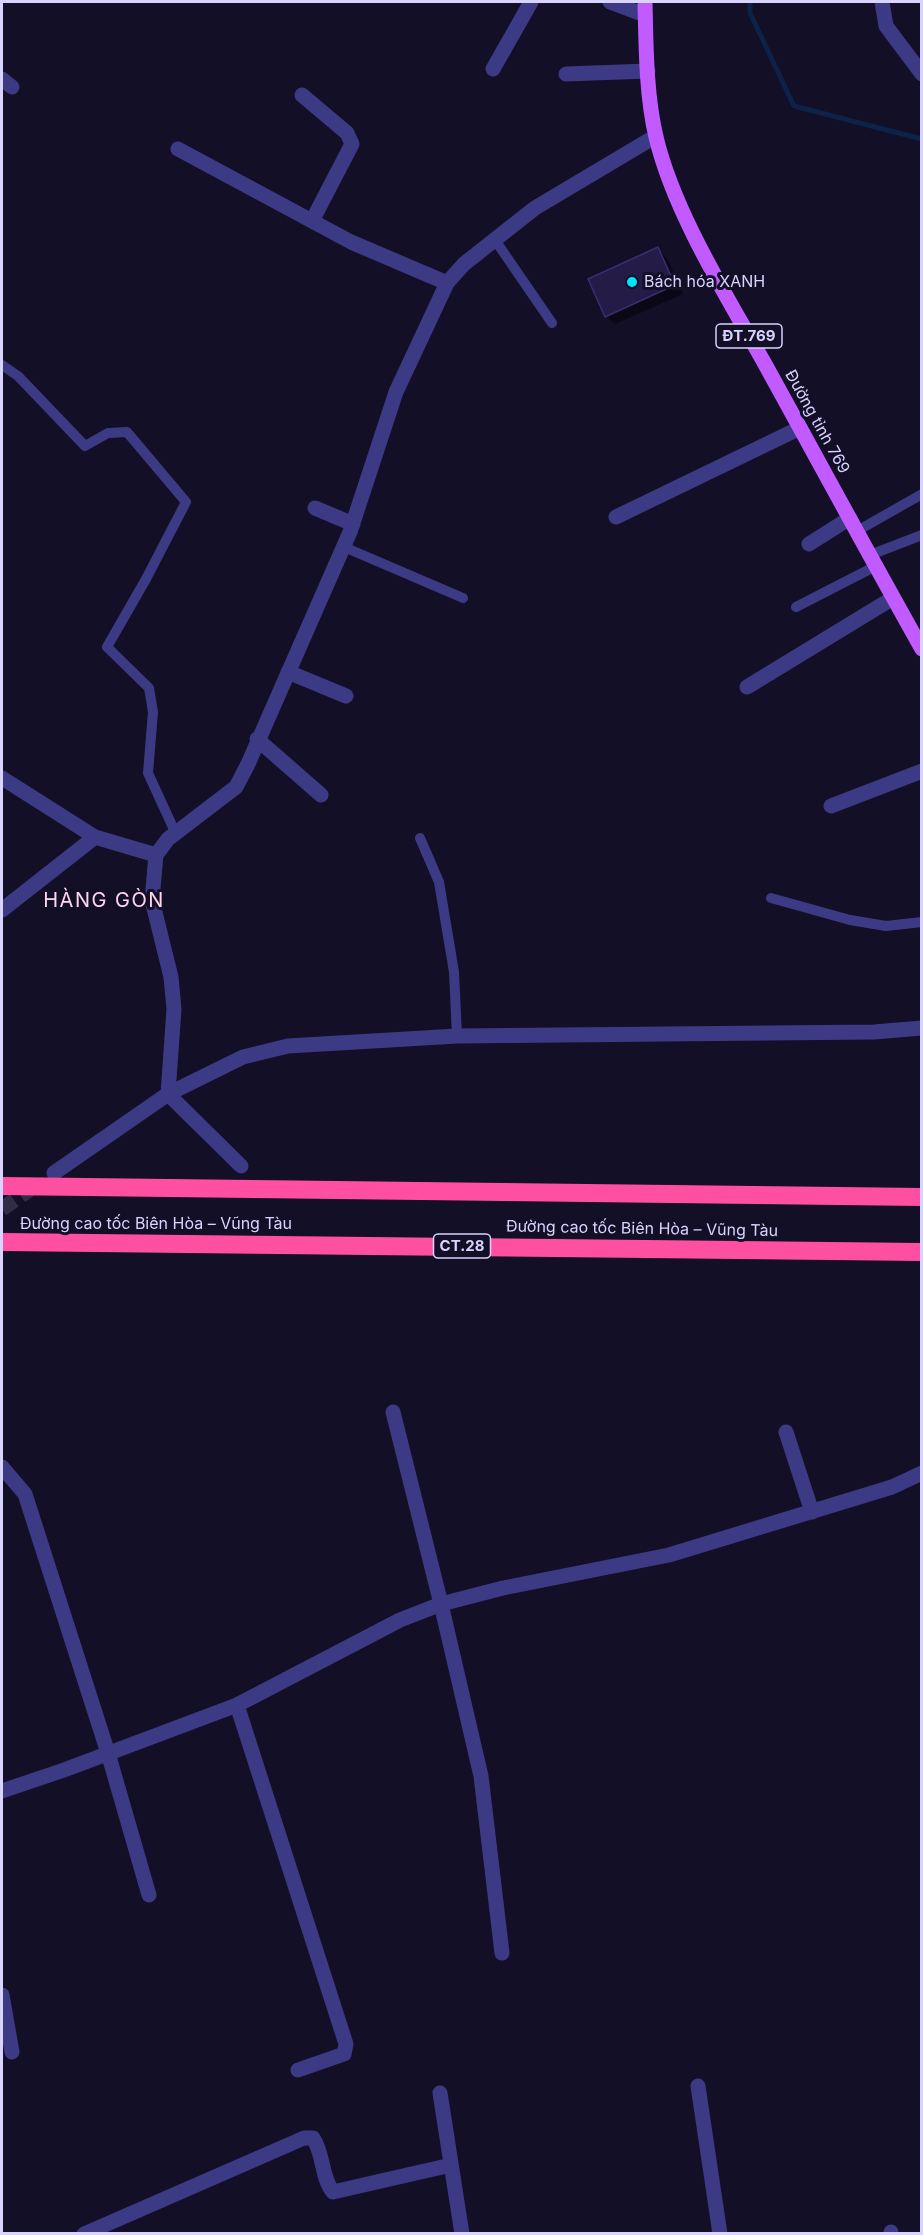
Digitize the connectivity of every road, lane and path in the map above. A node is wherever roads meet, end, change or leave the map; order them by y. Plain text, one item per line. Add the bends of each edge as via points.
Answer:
1 (531, 2) edge
2 (610, 2) edge
3 (882, 2) edge
4 (645, 8) edge
5 (493, 69) dead end
6 (648, 71) junction
7 (566, 74) dead end
8 (921, 74) edge
9 (302, 95) dead end
10 (656, 136) junction
11 (178, 149) dead end
12 (312, 221) junction
13 (495, 240) junction
14 (447, 283) junction
15 (552, 323) dead end
16 (2, 365) edge
17 (800, 428) junction
18 (921, 495) edge
19 (315, 508) dead end
20 (616, 517) dead end
21 (353, 524) junction
22 (853, 524) junction
23 (920, 539) edge
24 (809, 544) dead end
25 (344, 547) junction
26 (873, 561) junction
27 (463, 598) dead end
28 (893, 598) junction
29 (796, 607) dead end
30 (921, 649) edge
31 (288, 672) junction
32 (747, 687) dead end
33 (346, 696) dead end
34 (257, 739) junction
35 (921, 771) edge
36 (2, 778) edge
37 (321, 795) dead end
38 (831, 806) dead end
39 (176, 834) junction
40 (95, 837) junction
41 (420, 838) dead end
42 (156, 855) junction
43 (771, 898) dead end
44 (2, 910) edge
45 (921, 922) edge
46 (921, 1028) edge
47 (457, 1036) junction
48 (168, 1094) junction
49 (241, 1166) dead end
50 (54, 1173) tunnel mouth
51 (2, 1186) edge
52 (921, 1197) edge
53 (2, 1242) edge
54 (921, 1252) edge
55 (393, 1412) dead end
56 (786, 1432) dead end
57 (2, 1467) edge
58 (921, 1473) edge
59 (812, 1512) junction
60 (441, 1604) junction
61 (237, 1705) junction
62 (108, 1753) junction
63 (2, 1791) edge
64 (149, 1895) dead end
65 (502, 1953) dead end
66 (2, 1995) edge
67 (12, 2052) dead end
68 (298, 2070) dead end
69 (698, 2086) dead end
70 (440, 2093) dead end
71 (451, 2165) junction
72 (84, 2234) edge
73 (462, 2234) edge
74 (720, 2234) edge

1 - 5 street
2 - 4 street
3 - 8 street via 886,26
4 - 6 main road, Đường tỉnh 769 / ĐT.769
6 - 7 street
6 - 10 main road, Đường tỉnh 769 / ĐT.769
9 - 12 street via 347,133 352,144
10 - 13 street via 535,208
10 - 17 main road, Đường tỉnh 769 / ĐT.769 via 688,220
11 - 12 street
12 - 14 street
13 - 14 street
13 - 15 lane
14 - 21 street via 396,392
16 - 39 lane via 18,375 85,446 108,433 127,432 186,501 107,647 148,688 153,712 148,773
17 - 20 street
17 - 22 main road, Đường tỉnh 769 / ĐT.769
18 - 22 lane
19 - 21 street
21 - 25 street
22 - 24 street
22 - 26 main road, Đường tỉnh 769 / ĐT.769
23 - 26 lane
25 - 27 lane
25 - 31 street
26 - 28 main road, Đường tỉnh 769 / ĐT.769
26 - 29 lane
28 - 30 main road, Đường tỉnh 769 / ĐT.769
28 - 32 street
31 - 33 street
31 - 34 street
34 - 37 street
34 - 39 street via 236,787
35 - 38 street
36 - 40 street
39 - 42 street
40 - 42 street
40 - 44 street
41 - 47 lane via 439,882 454,972
42 - 48 street via 153,900 171,977 174,1009
43 - 45 lane via 886,926
46 - 47 street via 874,1032
47 - 48 street via 288,1046 243,1056
48 - 49 street
48 - 50 street
51 - 52 highway
53 - 54 highway, Đường cao tốc Biên Hòa – Vũng Tàu / CT.28
55 - 60 street
56 - 59 street
57 - 62 street via 25,1494
58 - 59 street via 892,1487
59 - 60 street via 669,1555
60 - 61 street via 400,1620
60 - 65 street via 481,1776
61 - 62 street
61 - 68 street via 346,2044 344,2054
62 - 63 street
62 - 64 street
66 - 67 street
69 - 74 street
70 - 71 street
71 - 72 street via 333,2192 318,2145 313,2138 304,2138
71 - 73 street

